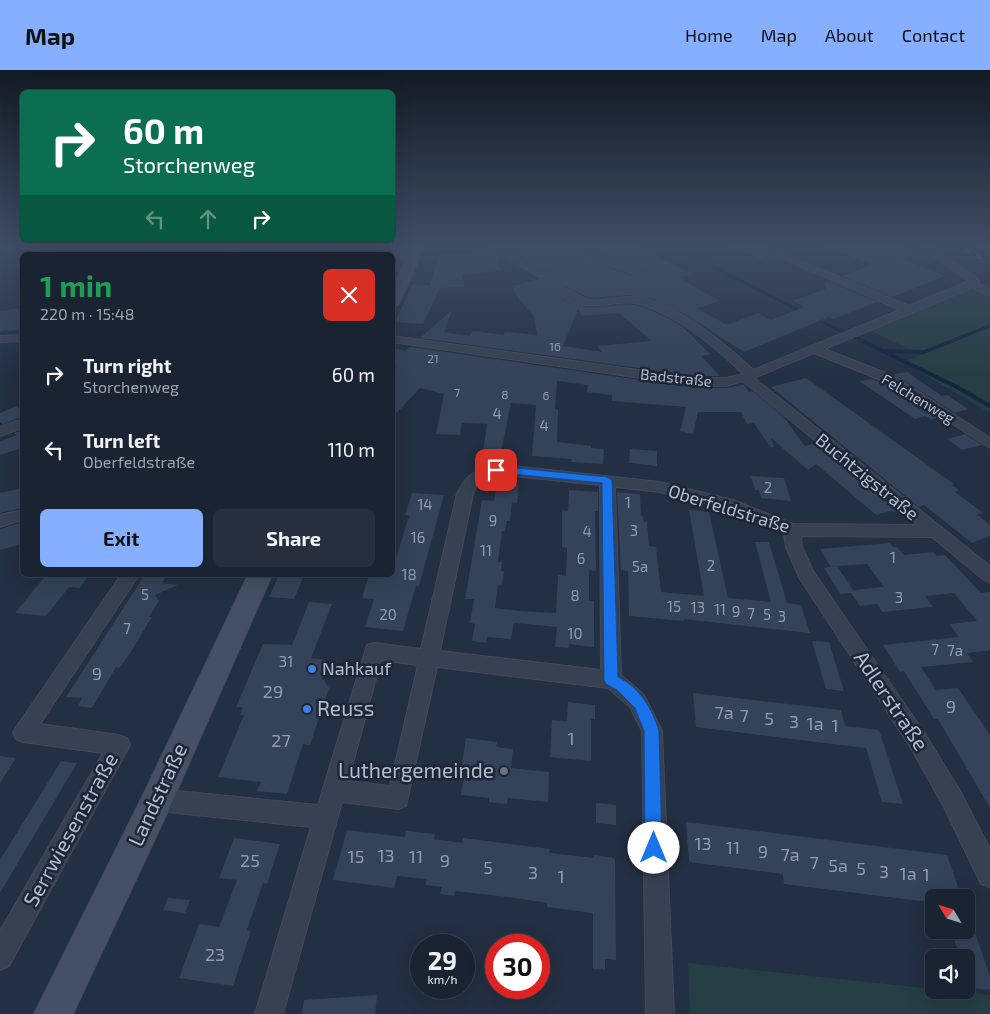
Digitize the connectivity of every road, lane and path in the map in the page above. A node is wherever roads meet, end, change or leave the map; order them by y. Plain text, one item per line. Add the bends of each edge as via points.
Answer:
1 (561, 290) dead end
2 (862, 290) edge
3 (957, 290) edge
4 (909, 310) junction
5 (20, 338) edge
6 (0, 339) edge
7 (395, 339) edge
8 (814, 349) junction
9 (748, 376) junction
10 (20, 424) edge
11 (0, 432) edge
12 (990, 444) edge
13 (607, 480) junction
14 (20, 516) edge
15 (0, 521) edge
16 (792, 530) junction
17 (933, 531) junction
18 (988, 572) edge
19 (129, 577) edge
20 (259, 577) edge
21 (431, 658) junction
22 (611, 680) junction
23 (333, 790) junction
24 (157, 800) junction
25 (326, 817) junction
26 (990, 875) edge
27 (0, 957) edge
28 (53, 1014) edge
29 (269, 1014) edge
30 (660, 1014) edge

1 - 9 street, Buchtzigstraße via 584,304 634,300 664,311 712,342
2 - 4 street
3 - 4 street, Badstraße
4 - 8 street, Badstraße
5 - 6 street
7 - 9 street, Badstraße via 695,381 726,382
8 - 9 street, Badstraße
8 - 12 street, Felchenweg via 892,380
9 - 17 street, Buchtzigstraße
10 - 11 street
13 - 16 street, Oberfeldstraße via 651,485 706,498
13 - 21 street, Oberfeldstraße via 496,470 472,480 465,494
13 - 22 street
14 - 15 street
16 - 17 street, Oberfeldstraße
16 - 26 street, Adlerstraße via 794,547 806,574 918,741
17 - 18 street, Buchtzigstraße
19 - 27 street, Serrwiesenstraße via 23,732 119,745
20 - 24 street, Landstraße
21 - 22 street
21 - 23 street via 374,651
21 - 23 street via 398,798
22 - 30 street via 640,703 652,731
23 - 25 street
24 - 25 street
24 - 28 street, Landstraße
25 - 29 street

